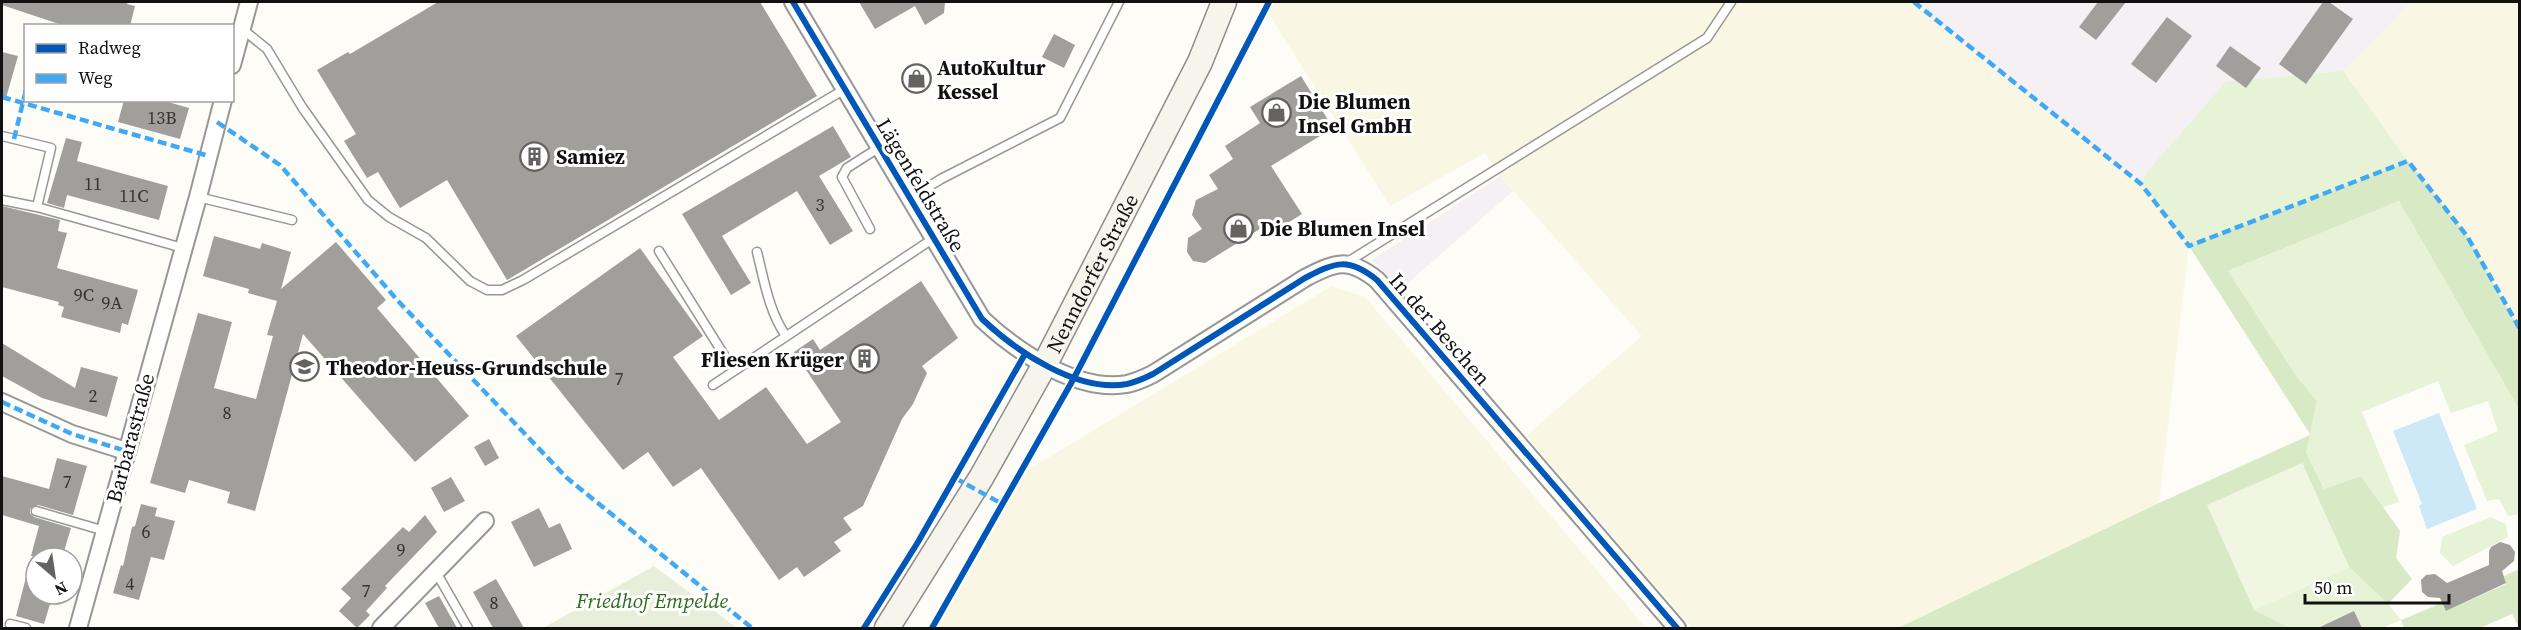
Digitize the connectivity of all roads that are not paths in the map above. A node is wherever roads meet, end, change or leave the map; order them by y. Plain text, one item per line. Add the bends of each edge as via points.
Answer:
1 (249, 2) edge
2 (793, 2) edge
3 (1119, 2) edge
4 (1224, 2) edge
5 (1731, 2) edge
6 (241, 28) junction
7 (234, 57) edge
8 (845, 89) junction
9 (222, 102) edge
10 (2, 136) edge
11 (880, 147) junction
12 (198, 197) junction
13 (910, 198) junction
14 (2, 200) edge
15 (37, 207) junction
16 (292, 220) dead end
17 (870, 229) dead end
18 (934, 238) junction
19 (183, 248) junction
20 (659, 251) dead end
21 (757, 252) dead end
22 (1346, 263) junction
23 (786, 336) junction
24 (1045, 364) junction
25 (734, 371) junction
26 (713, 385) dead end
27 (2, 402) edge
28 (126, 450) junction
29 (36, 511) dead end
30 (485, 521) dead end
31 (105, 531) junction
32 (436, 572) junction
33 (10, 624) dead end
34 (26, 628) edge
35 (78, 628) edge
36 (381, 628) edge
37 (468, 628) edge
38 (887, 628) edge
39 (1677, 628) edge

1 - 6 street
2 - 8 street, Lägenfeldstraße
3 - 13 lane via 1060,118
4 - 24 street, Nenndorfer Straße via 1200,62
5 - 22 lane via 1707,38
6 - 7 street
6 - 8 lane via 267,49 302,107 368,200 426,238 470,281 487,290 502,290 523,280
8 - 11 street, Lägenfeldstraße
9 - 12 street, Barbarastraße
10 - 15 lane via 51,148
11 - 13 street, Lägenfeldstraße
11 - 17 lane via 847,168 842,177
12 - 16 lane
12 - 19 street, Barbarastraße
13 - 18 street, Lägenfeldstraße
14 - 15 lane
15 - 19 lane
18 - 23 lane
18 - 24 street, Lägenfeldstraße via 982,319 1024,354
19 - 28 street, Barbarastraße
20 - 25 lane
21 - 23 lane via 770,302
22 - 24 street via 1329,266 1305,278 1159,371 1128,384 1088,384
22 - 39 street, In der Beschen via 1377,280
23 - 25 lane
24 - 38 street, Nenndorfer Straße via 981,478
25 - 26 lane
27 - 28 street via 72,434
28 - 31 street, Barbarastraße
29 - 31 lane
30 - 32 street
31 - 35 street, Barbarastraße
32 - 36 street
32 - 37 lane
33 - 34 lane

